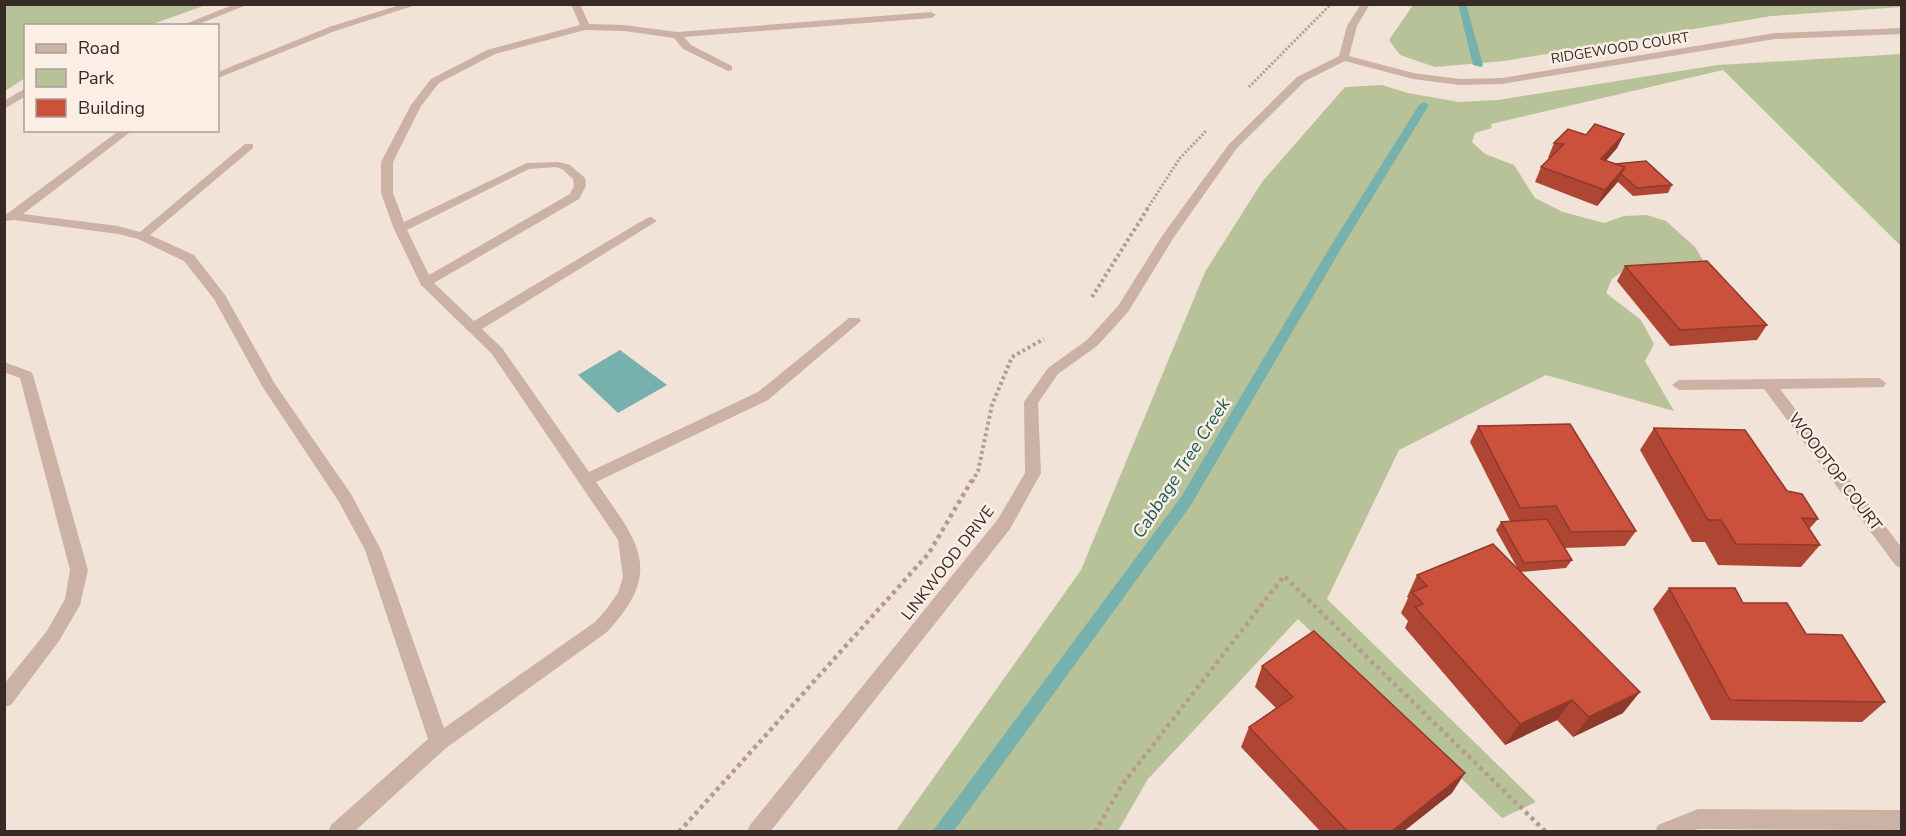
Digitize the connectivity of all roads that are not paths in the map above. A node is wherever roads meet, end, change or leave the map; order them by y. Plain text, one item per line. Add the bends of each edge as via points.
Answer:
1 (245, 4) edge
2 (415, 4) edge
3 (575, 4) edge
4 (1366, 4) edge
5 (932, 15) dead end
6 (190, 24) edge
7 (585, 27) junction
8 (1902, 31) edge
9 (677, 35) junction
10 (1344, 58) junction
11 (728, 68) dead end
12 (219, 75) edge
13 (24, 92) edge
14 (4, 106) edge
15 (125, 132) edge
16 (249, 146) dead end
17 (9, 219) edge
18 (651, 221) dead end
19 (400, 229) junction
20 (142, 236) junction
21 (426, 282) junction
22 (854, 321) dead end
23 (473, 328) junction
24 (4, 367) edge
25 (1879, 383) dead end
26 (1768, 384) junction
27 (1678, 385) dead end
28 (587, 480) junction
29 (1902, 561) edge
30 (4, 699) edge
31 (439, 742) junction
32 (1902, 820) edge
33 (338, 831) edge
34 (757, 831) edge
35 (1665, 831) edge

1 - 6 street
2 - 12 street via 332,29
3 - 7 street
4 - 10 street via 1352,26
5 - 9 street
7 - 9 street
7 - 19 street via 491,52 435,81 416,105 387,162 387,193
8 - 10 street, RIDGEWOOD COURT via 1775,36 1502,81 1460,82 1413,76
9 - 11 street via 687,46
10 - 34 street, LINKWOOD DRIVE via 1301,79 1233,146 1168,236 1123,309 1092,343 1053,371 1031,402 1033,473 1004,524
13 - 14 street
15 - 17 street
16 - 20 street
17 - 20 street
18 - 23 street
19 - 21 street
19 - 21 street via 527,166 555,164 579,178 575,196
20 - 31 street via 189,258 220,298 268,386 345,498 373,550
21 - 23 street
22 - 28 street via 763,396
23 - 28 street via 497,351
24 - 30 street via 26,375 79,570 74,600
25 - 26 street
26 - 27 street
26 - 29 street, WOODTOP COURT
28 - 31 street via 626,538 634,564 631,587 619,609 601,627
31 - 33 street
32 - 35 street via 1698,819

